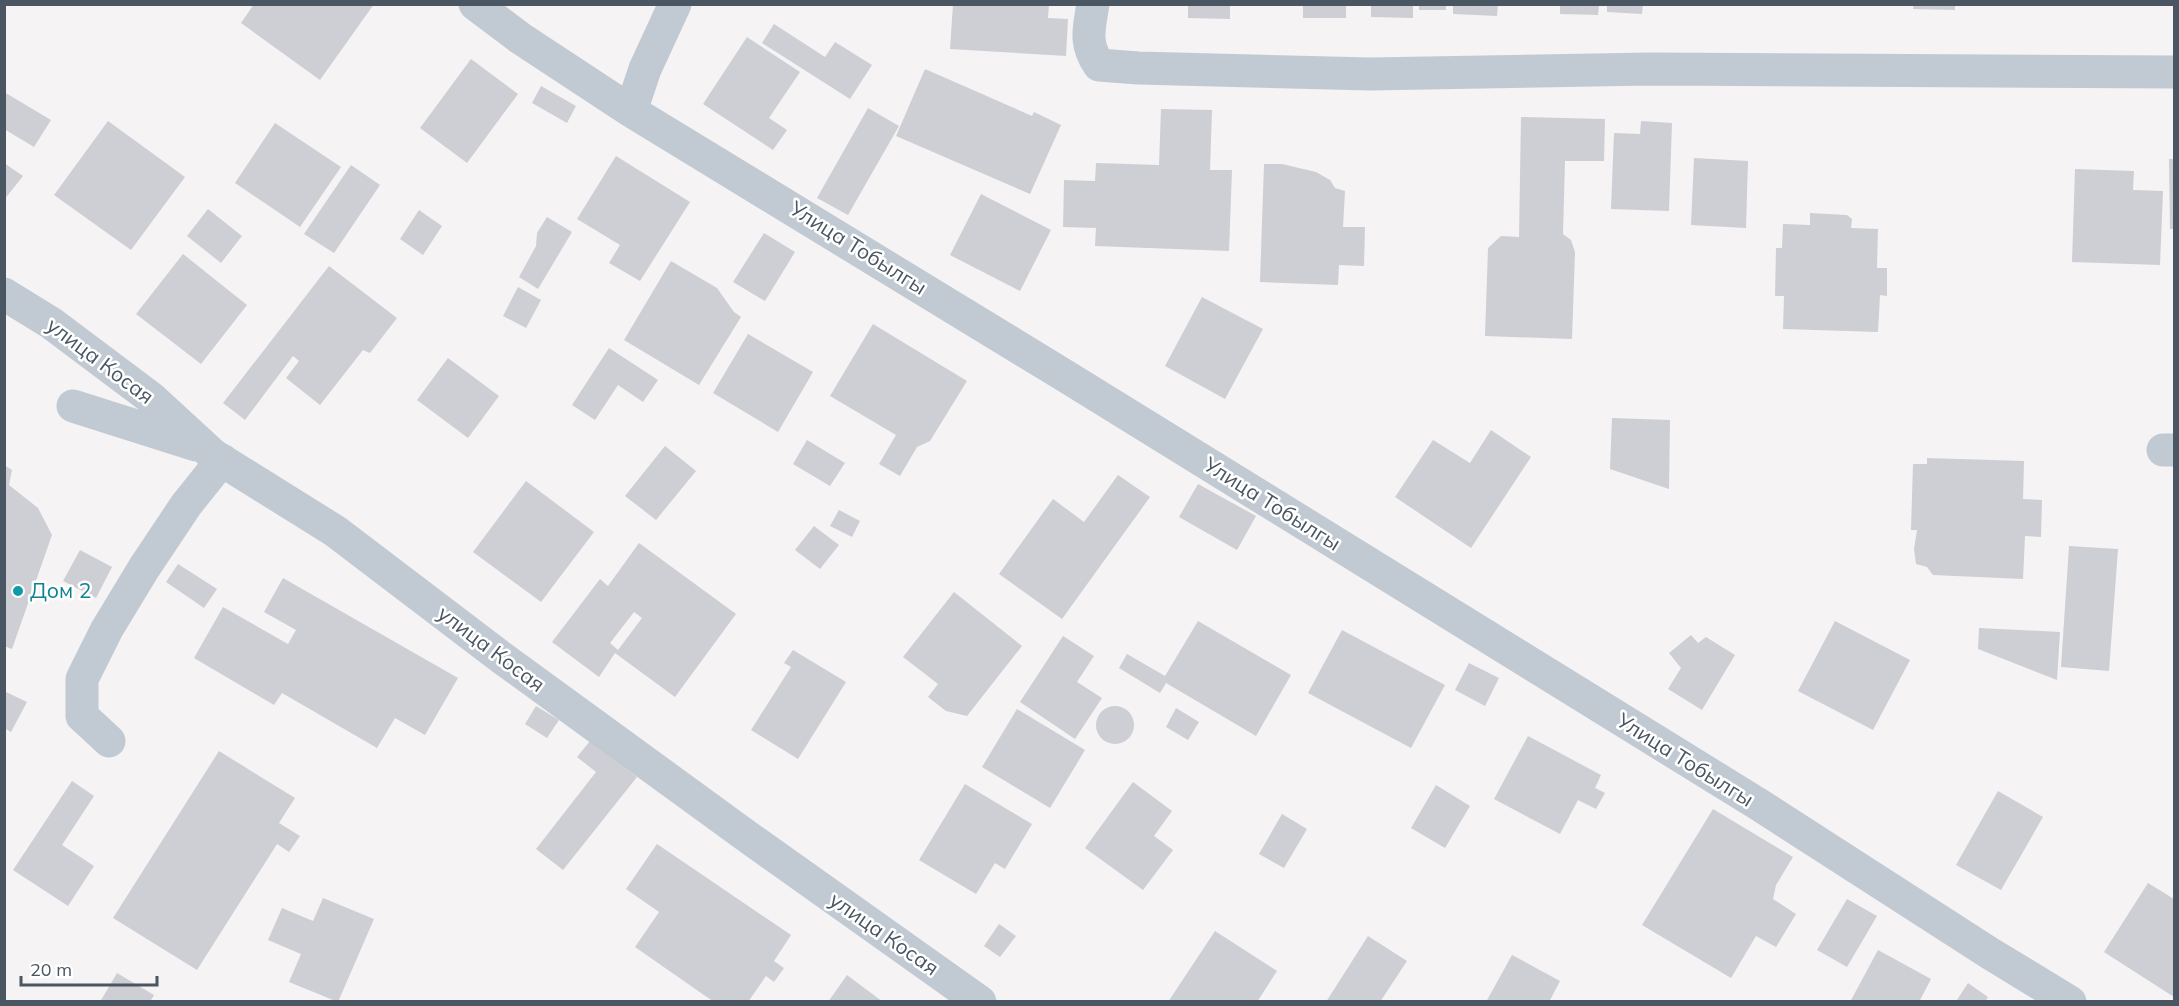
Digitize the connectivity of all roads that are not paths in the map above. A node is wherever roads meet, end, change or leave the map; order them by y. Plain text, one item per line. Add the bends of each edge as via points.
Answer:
1 (475, 4) edge
2 (675, 4) edge
3 (1093, 4) edge
4 (2175, 72) edge
5 (631, 111) junction
6 (4, 294) edge
7 (73, 406) dead end
8 (214, 454) junction
9 (108, 741) dead end
10 (980, 1002) edge
11 (2070, 1002) edge

1 - 5 street, Улица Тобылгы
2 - 5 street via 645,69
3 - 4 street via 1088,34 1091,54 1099,65 1138,68 1370,74 1650,69
5 - 11 street, Улица Тобылгы via 1758,804
6 - 8 street, улица Косая via 51,323 141,391
7 - 8 street
8 - 9 street via 107,629 82,679 82,716
8 - 10 street, улица Косая via 335,531 531,679

